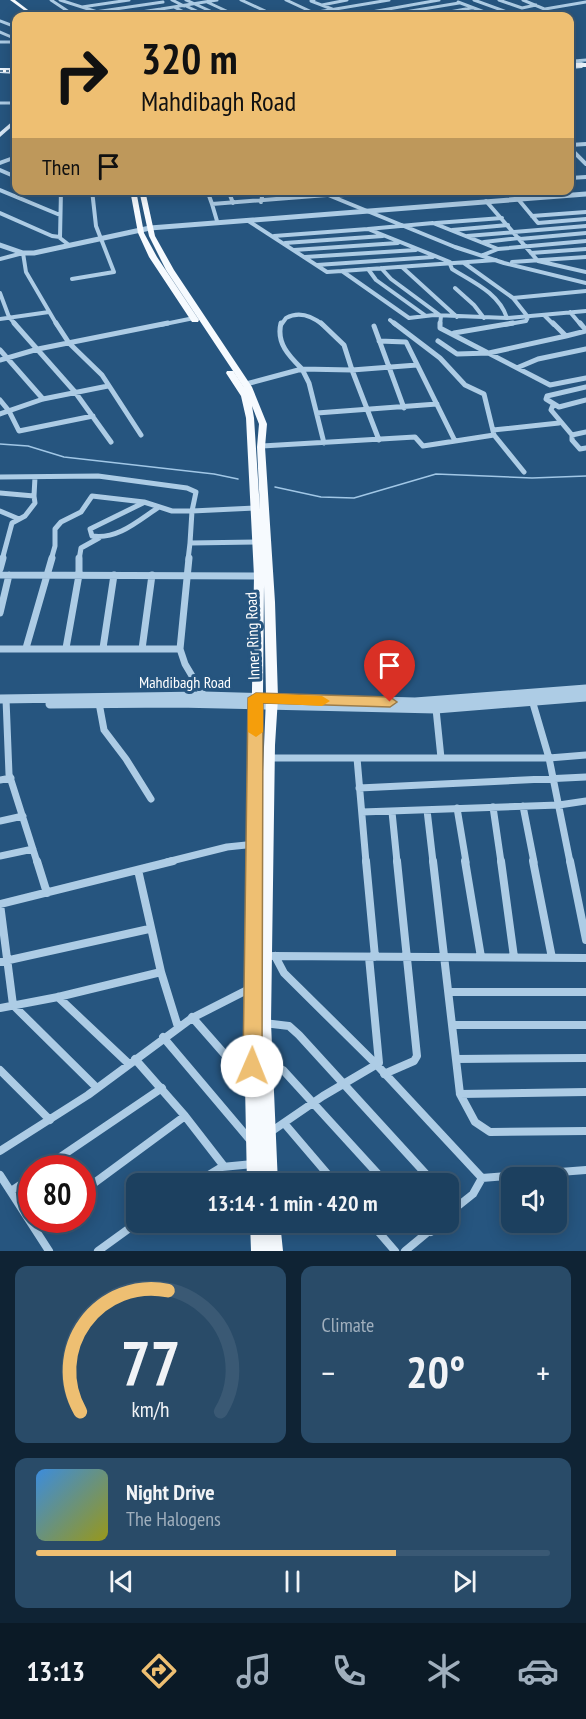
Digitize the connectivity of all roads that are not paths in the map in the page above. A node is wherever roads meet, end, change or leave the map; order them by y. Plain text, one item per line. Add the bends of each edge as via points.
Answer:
1 (6, 0) edge
2 (12, 0) edge
3 (51, 0) edge
4 (61, 0) edge
5 (106, 0) edge
6 (129, 0) edge
7 (152, 0) edge
8 (159, 0) edge
9 (172, 0) edge
10 (186, 0) edge
11 (200, 0) edge
12 (217, 0) edge
13 (241, 0) edge
14 (286, 0) edge
15 (311, 0) edge
16 (347, 0) edge
17 (389, 0) edge
18 (407, 0) edge
19 (439, 0) edge
20 (452, 0) edge
21 (474, 0) edge
22 (499, 0) edge
23 (523, 0) edge
24 (380, 1) edge
25 (163, 2) junction
26 (206, 2) junction
27 (586, 2) edge
28 (459, 3) junction
29 (168, 4) junction
30 (195, 4) junction
31 (418, 4) junction
32 (74, 5) junction
33 (322, 5) junction
34 (537, 5) junction
35 (185, 6) junction
36 (80, 7) junction
37 (348, 7) junction
38 (174, 8) junction
39 (428, 8) junction
40 (472, 8) junction
41 (161, 9) junction
42 (334, 9) junction
43 (545, 9) junction
44 (87, 10) junction
45 (21, 12) edge
46 (28, 12) edge
47 (69, 12) edge
48 (95, 12) joint
49 (115, 12) edge
50 (141, 12) edge
51 (167, 12) edge
52 (183, 12) edge
53 (198, 12) edge
54 (212, 12) edge
55 (228, 12) edge
56 (267, 12) edge
57 (313, 12) edge
58 (320, 12) edge
59 (360, 12) edge
60 (368, 12) edge
61 (408, 12) edge
62 (437, 12) edge
63 (452, 12) edge
64 (482, 12) edge
65 (507, 12) edge
66 (552, 12) edge
67 (12, 126) edge
68 (0, 136) edge
69 (574, 151) edge
70 (10, 159) edge
71 (0, 163) edge
72 (586, 164) edge
73 (0, 190) edge
74 (93, 195) edge
75 (134, 195) edge
76 (143, 195) edge
77 (209, 195) edge
78 (230, 195) edge
79 (262, 195) edge
80 (336, 195) edge
81 (572, 195) edge
82 (61, 196) edge
83 (328, 196) junction
84 (518, 199) junction
85 (486, 201) junction
86 (261, 202) junction
87 (233, 203) junction
88 (212, 204) junction
89 (366, 210) junction
90 (586, 212) edge
91 (0, 213) edge
92 (60, 215) junction
93 (532, 216) junction
94 (502, 218) junction
95 (246, 219) junction
96 (586, 219) edge
97 (217, 221) junction
98 (433, 224) junction
99 (508, 225) junction
100 (406, 226) junction
101 (586, 226) edge
102 (150, 228) junction
103 (368, 229) junction
104 (139, 230) junction
105 (449, 230) junction
106 (514, 232) junction
107 (586, 233) edge
108 (274, 236) junction
109 (386, 236) junction
110 (466, 236) junction
111 (60, 237) junction
112 (100, 237) junction
113 (520, 239) junction
114 (586, 241) edge
115 (402, 242) junction
116 (284, 243) junction
117 (482, 243) junction
118 (0, 244) edge
119 (69, 245) junction
120 (526, 246) junction
121 (419, 249) junction
122 (498, 249) junction
123 (586, 249) edge
124 (294, 250) junction
125 (23, 253) junction
126 (531, 253) junction
127 (437, 256) junction
128 (482, 256) junction
129 (305, 257) junction
130 (586, 257) edge
131 (0, 259) edge
132 (496, 260) junction
133 (538, 261) junction
134 (452, 263) junction
135 (464, 263) junction
136 (504, 263) junction
137 (317, 265) junction
138 (402, 267) junction
139 (381, 268) junction
140 (368, 269) junction
141 (342, 271) junction
142 (586, 272) edge
143 (72, 279) dead end
144 (586, 283) edge
145 (455, 288) dead end
146 (586, 291) edge
147 (0, 293) edge
148 (513, 298) junction
149 (586, 311) edge
150 (49, 312) junction
151 (570, 312) junction
152 (544, 315) junction
153 (426, 316) junction
154 (441, 316) junction
155 (9, 317) junction
156 (457, 317) junction
157 (528, 317) junction
158 (194, 318) junction
159 (484, 318) junction
160 (507, 318) junction
161 (0, 320) edge
162 (390, 320) dead end
163 (374, 326) dead end
164 (586, 331) edge
165 (453, 333) junction
166 (566, 336) junction
167 (379, 341) junction
168 (438, 341) dead end
169 (69, 343) junction
170 (38, 349) junction
171 (586, 349) edge
172 (0, 350) edge
173 (489, 353) junction
174 (7, 358) junction
175 (0, 360) edge
176 (417, 365) junction
177 (388, 367) junction
178 (518, 367) junction
179 (302, 369) junction
180 (352, 370) junction
181 (586, 378) edge
182 (246, 384) junction
183 (108, 386) junction
184 (586, 387) edge
185 (75, 393) junction
186 (43, 399) junction
187 (0, 400) edge
188 (586, 400) edge
189 (437, 404) junction
190 (553, 405) junction
191 (404, 408) junction
192 (9, 411) junction
193 (370, 411) junction
194 (317, 413) junction
195 (0, 414) edge
196 (93, 416) junction
197 (559, 423) junction
198 (494, 432) junction
199 (586, 432) edge
200 (141, 435) dead end
201 (572, 435) junction
202 (379, 440) junction
203 (455, 441) junction
204 (111, 442) dead end
205 (324, 442) junction
206 (262, 446) junction
207 (586, 448) edge
208 (524, 472) dead end
209 (0, 477) edge
210 (35, 477) junction
211 (0, 493) edge
212 (34, 496) junction
213 (144, 502) junction
214 (258, 502) junction
215 (159, 507) junction
216 (0, 511) edge
217 (192, 512) junction
218 (19, 519) junction
219 (99, 538) junction
220 (256, 542) junction
221 (190, 543) junction
222 (0, 569) edge
223 (79, 574) junction
224 (0, 575) edge
225 (9, 575) junction
226 (48, 575) junction
227 (114, 575) junction
228 (152, 575) junction
229 (188, 575) junction
230 (259, 576) junction
231 (0, 613) edge
232 (26, 648) junction
233 (66, 648) junction
234 (103, 648) junction
235 (0, 649) edge
236 (142, 649) junction
237 (180, 649) junction
238 (586, 689) edge
239 (204, 696) junction
240 (586, 697) edge
241 (531, 698) junction
242 (256, 701) junction
243 (3, 702) edge
244 (272, 702) junction
245 (99, 703) junction
246 (436, 709) junction
247 (4, 738) edge
248 (586, 755) edge
249 (269, 758) junction
250 (357, 758) junction
251 (441, 758) junction
252 (549, 758) junction
253 (586, 777) edge
254 (11, 778) junction
255 (0, 780) edge
256 (554, 780) junction
257 (359, 788) junction
258 (151, 799) dead end
259 (586, 801) edge
260 (559, 805) junction
261 (523, 806) junction
262 (493, 807) junction
263 (457, 808) junction
264 (427, 810) junction
265 (362, 812) junction
266 (392, 812) junction
267 (23, 816) junction
268 (0, 821) edge
269 (256, 844) junction
270 (33, 849) junction
271 (0, 856) edge
272 (138, 870) junction
273 (47, 893) junction
274 (0, 904) edge
275 (149, 928) junction
276 (586, 940) edge
277 (264, 956) junction
278 (372, 957) junction
279 (408, 957) junction
280 (446, 957) junction
281 (481, 957) junction
282 (514, 957) junction
283 (552, 958) junction
284 (586, 958) edge
285 (3, 962) edge
286 (161, 972) junction
287 (254, 987) junction
288 (450, 992) junction
289 (586, 992) edge
290 (58, 998) junction
291 (13, 1005) junction
292 (0, 1008) edge
293 (192, 1017) junction
294 (264, 1023) junction
295 (453, 1025) junction
296 (586, 1025) edge
297 (178, 1027) junction
298 (163, 1037) junction
299 (586, 1058) edge
300 (456, 1059) junction
301 (132, 1061) junction
302 (376, 1064) junction
303 (266, 1068) junction
304 (0, 1070) edge
305 (384, 1074) junction
306 (343, 1084) junction
307 (252, 1085) junction
308 (97, 1088) junction
309 (162, 1088) junction
310 (586, 1092) edge
311 (460, 1094) junction
312 (314, 1103) junction
313 (185, 1116) junction
314 (50, 1120) junction
315 (284, 1123) junction
316 (586, 1131) edge
317 (269, 1133) junction
318 (254, 1145) junction
319 (0, 1152) edge
320 (63, 1155) edge
321 (254, 1164) junction
322 (223, 1165) junction
323 (586, 1170) edge
324 (211, 1173) edge
325 (254, 1173) edge
326 (270, 1173) edge
327 (327, 1173) edge
328 (377, 1173) edge
329 (425, 1173) edge
330 (482, 1178) junction
331 (96, 1182) edge
332 (4, 1184) edge
333 (18, 1204) edge
334 (459, 1205) edge
335 (126, 1231) edge
336 (38, 1233) edge
337 (259, 1233) edge
338 (273, 1233) edge
339 (379, 1233) edge
340 (430, 1233) edge
341 (49, 1251) edge
342 (98, 1251) edge
343 (260, 1251) edge
344 (275, 1251) edge
345 (395, 1251) edge
346 (405, 1251) edge

1 - 45 highway
2 - 46 highway
3 - 47 street
4 - 32 street
5 - 32 street
6 - 36 street
7 - 44 street
8 - 25 street
9 - 35 street
10 - 30 street
11 - 26 street
12 - 26 street
13 - 56 street
14 - 57 street
15 - 33 street
16 - 33 street
17 - 24 street
18 - 31 street
19 - 31 street
20 - 28 street
21 - 65 street
22 - 34 street via 522,8
23 - 34 street
24 - 37 street
25 - 29 street
25 - 48 street
26 - 30 street
26 - 55 street
27 - 43 street
28 - 39 street
28 - 40 street
29 - 38 street
29 - 49 street
30 - 35 street
30 - 54 street
31 - 39 street
31 - 60 street
32 - 36 street
33 - 42 street
34 - 43 street
35 - 38 street
35 - 53 street
36 - 44 street
37 - 42 street
37 - 59 street
38 - 41 street
38 - 52 street
39 - 61 street
39 - 62 street
40 - 63 street
40 - 64 street
41 - 50 street
41 - 51 street
42 - 58 street
43 - 66 street
44 - 48 street
67 - 68 main road
69 - 72 street
70 - 71 street
73 - 92 street
74 - 112 street
75 - 104 highway
76 - 102 highway, Inner Ring Road
77 - 88 street
78 - 87 street
79 - 86 street
80 - 83 street
81 - 84 street
82 - 92 street
83 - 86 street
83 - 89 street
84 - 85 street
84 - 93 street
85 - 89 street
85 - 94 street
86 - 87 street
87 - 88 street
88 - 97 street
89 - 95 street
89 - 100 street
90 - 93 street
91 - 111 street
92 - 111 street
93 - 96 street via 538,223
94 - 98 street
94 - 99 street
95 - 97 street
95 - 108 street
97 - 102 street
98 - 100 street
98 - 105 street
99 - 105 street
99 - 106 street
100 - 103 street
100 - 128 street
101 - 106 street
102 - 104 street
102 - 182 highway, Inner Ring Road via 170,270
103 - 108 street
103 - 109 street
104 - 112 street
104 - 158 highway
105 - 110 street
106 - 110 street
106 - 113 street
107 - 113 street
108 - 116 street
109 - 115 street
109 - 116 street
110 - 117 street
111 - 119 street
112 - 119 street
112 - 143 street via 114,272
113 - 117 street
113 - 120 street
114 - 120 street
115 - 121 street
115 - 124 street
116 - 124 street
117 - 122 street
118 - 125 street
119 - 125 street
120 - 122 street
120 - 126 street
121 - 127 street
121 - 129 street
122 - 128 street
123 - 126 street
124 - 129 street
125 - 131 street
125 - 150 street via 26,272
126 - 133 street
127 - 134 street
127 - 137 street
128 - 132 street
129 - 137 street
130 - 133 street
132 - 135 street
132 - 136 street
133 - 136 street
133 - 142 street
134 - 135 street
134 - 138 street
134 - 160 street via 452,269 494,297
135 - 148 street
136 - 144 street
137 - 141 street via 327,272
138 - 139 street
138 - 156 street
139 - 140 street
139 - 154 street
140 - 141 street
140 - 153 street via 376,280
141 - 153 street via 410,318
145 - 159 street
146 - 148 street
147 - 155 street
148 - 157 street
149 - 151 street
150 - 155 street
150 - 169 street
151 - 152 street
151 - 164 street
152 - 157 street
152 - 166 street
153 - 154 street
154 - 156 street
154 - 165 street via 440,328
155 - 161 street
155 - 170 street
156 - 159 street
157 - 160 street
157 - 165 street via 526,321
158 - 169 street
158 - 214 highway via 245,396
159 - 160 street
162 - 198 street via 440,358 465,385 484,394
163 - 167 street
164 - 166 street
165 - 173 street
166 - 173 street
167 - 176 street via 406,342
167 - 177 street
168 - 173 street via 457,354
169 - 170 street
169 - 183 street
170 - 174 street
170 - 185 street
171 - 178 street
172 - 174 street
173 - 178 street
174 - 175 street
174 - 186 street
176 - 177 street
176 - 189 street
177 - 180 street
177 - 191 street
178 - 181 street via 550,384
179 - 180 street
179 - 180 street via 285,350 279,331 283,318 290,314 312,317 324,326 344,345
179 - 182 street
179 - 194 street
180 - 193 street
182 - 206 highway, Inner Ring Road via 263,424
183 - 185 street
183 - 200 street
184 - 190 street via 547,396
185 - 186 street
185 - 196 street
186 - 192 street
187 - 192 street
188 - 190 street
189 - 191 street
189 - 203 street
190 - 197 street via 551,410
191 - 193 street
192 - 195 street
192 - 196 street via 19,431
193 - 194 street
193 - 202 street
194 - 205 street
196 - 204 street
197 - 198 street
197 - 201 street
198 - 203 street
198 - 208 street
199 - 201 street
201 - 207 street via 580,449
202 - 203 street via 415,437 423,446
202 - 205 street
205 - 206 street
206 - 214 highway, Inner Ring Road
209 - 210 street
210 - 212 street
210 - 217 street via 98,476 187,488 196,492
211 - 212 street
212 - 218 street via 35,502
213 - 215 street
213 - 219 street via 90,529 92,536
213 - 226 street via 92,496 81,512 60,522 55,529
214 - 217 street
214 - 220 highway, Inner Ring Road
214 - 244 highway, Inner Ring Road
215 - 217 street
215 - 219 street via 116,533
216 - 218 street
217 - 221 street
218 - 222 street via 12,523
219 - 223 street via 81,548
220 - 221 street
220 - 230 highway, Inner Ring Road
221 - 229 street
223 - 226 street
223 - 227 street
223 - 233 street
224 - 225 street
225 - 226 street
225 - 231 street
226 - 232 street
227 - 228 street
227 - 234 street
228 - 229 street
228 - 236 street
229 - 230 street
229 - 237 street
230 - 242 highway, Inner Ring Road
232 - 233 street
232 - 235 street
233 - 234 street
234 - 236 street
236 - 237 street
237 - 239 street
238 - 241 street, Mahdibagh Road
239 - 242 street, Mahdibagh Road
239 - 243 street, Mahdibagh Road
240 - 241 street, Mahdibagh Road
241 - 244 street, Mahdibagh Road
241 - 246 street, Mahdibagh Road
241 - 252 street
242 - 244 street, Mahdibagh Road
242 - 245 street, Mahdibagh Road
242 - 269 highway, Inner Ring Road
243 - 245 street, Mahdibagh Road
243 - 247 street
244 - 246 street, Mahdibagh Road
244 - 249 highway, Inner Ring Road
245 - 258 street via 104,730
246 - 251 street
247 - 254 street
248 - 252 street
249 - 250 street
249 - 277 highway, Inner Ring Road
250 - 251 street
250 - 257 street
251 - 252 street
252 - 256 street
253 - 256 street
254 - 255 street
254 - 267 street
256 - 257 street
256 - 260 street
257 - 265 street
259 - 260 street
260 - 261 street
260 - 276 street
261 - 262 street
261 - 283 street
262 - 263 street
262 - 282 street
263 - 264 street
263 - 281 street
264 - 266 street
264 - 280 street
265 - 266 street
265 - 278 street
266 - 279 street
267 - 268 street
267 - 270 street
269 - 272 street via 228,847
269 - 277 highway, Inner Ring Road
270 - 271 street
270 - 273 street
272 - 273 street
272 - 275 street
273 - 274 street
274 - 285 street
275 - 285 street
275 - 286 street
277 - 278 street
277 - 287 highway, Inner Ring Road
277 - 294 highway, Inner Ring Road
277 - 302 street
278 - 279 street
278 - 302 street via 379,1063
279 - 280 street
279 - 305 street via 417,1056
280 - 281 street
280 - 288 street
281 - 282 street
282 - 283 street
283 - 284 street
285 - 291 street
286 - 290 street
286 - 297 street
287 - 293 street
287 - 307 highway, Inner Ring Road
288 - 289 street
288 - 295 street
290 - 291 street
290 - 301 street
291 - 292 street
291 - 308 street
293 - 297 street
293 - 307 street
294 - 303 highway, Inner Ring Road
294 - 306 street via 288,1026
295 - 296 street
295 - 300 street
297 - 298 street
298 - 301 street
298 - 318 street
299 - 300 street
300 - 311 street
301 - 308 street
301 - 309 street
302 - 305 street
302 - 306 street
303 - 312 street via 283,1070
303 - 317 highway, Inner Ring Road
304 - 314 street
305 - 330 street
306 - 312 street
306 - 329 street
307 - 318 highway, Inner Ring Road
308 - 314 street
309 - 313 street
309 - 320 street
310 - 311 street
311 - 316 street via 475,1122 490,1132
312 - 315 street
312 - 328 street
313 - 322 street
313 - 331 street
314 - 319 street
315 - 317 street
315 - 327 street
317 - 326 highway, Inner Ring Road
318 - 321 highway, Inner Ring Road
321 - 322 street
321 - 325 highway, Inner Ring Road
322 - 324 street
323 - 330 street
330 - 334 street
332 - 333 street
335 - 342 street
336 - 341 street
337 - 343 highway
338 - 344 highway
339 - 345 street
340 - 346 street

